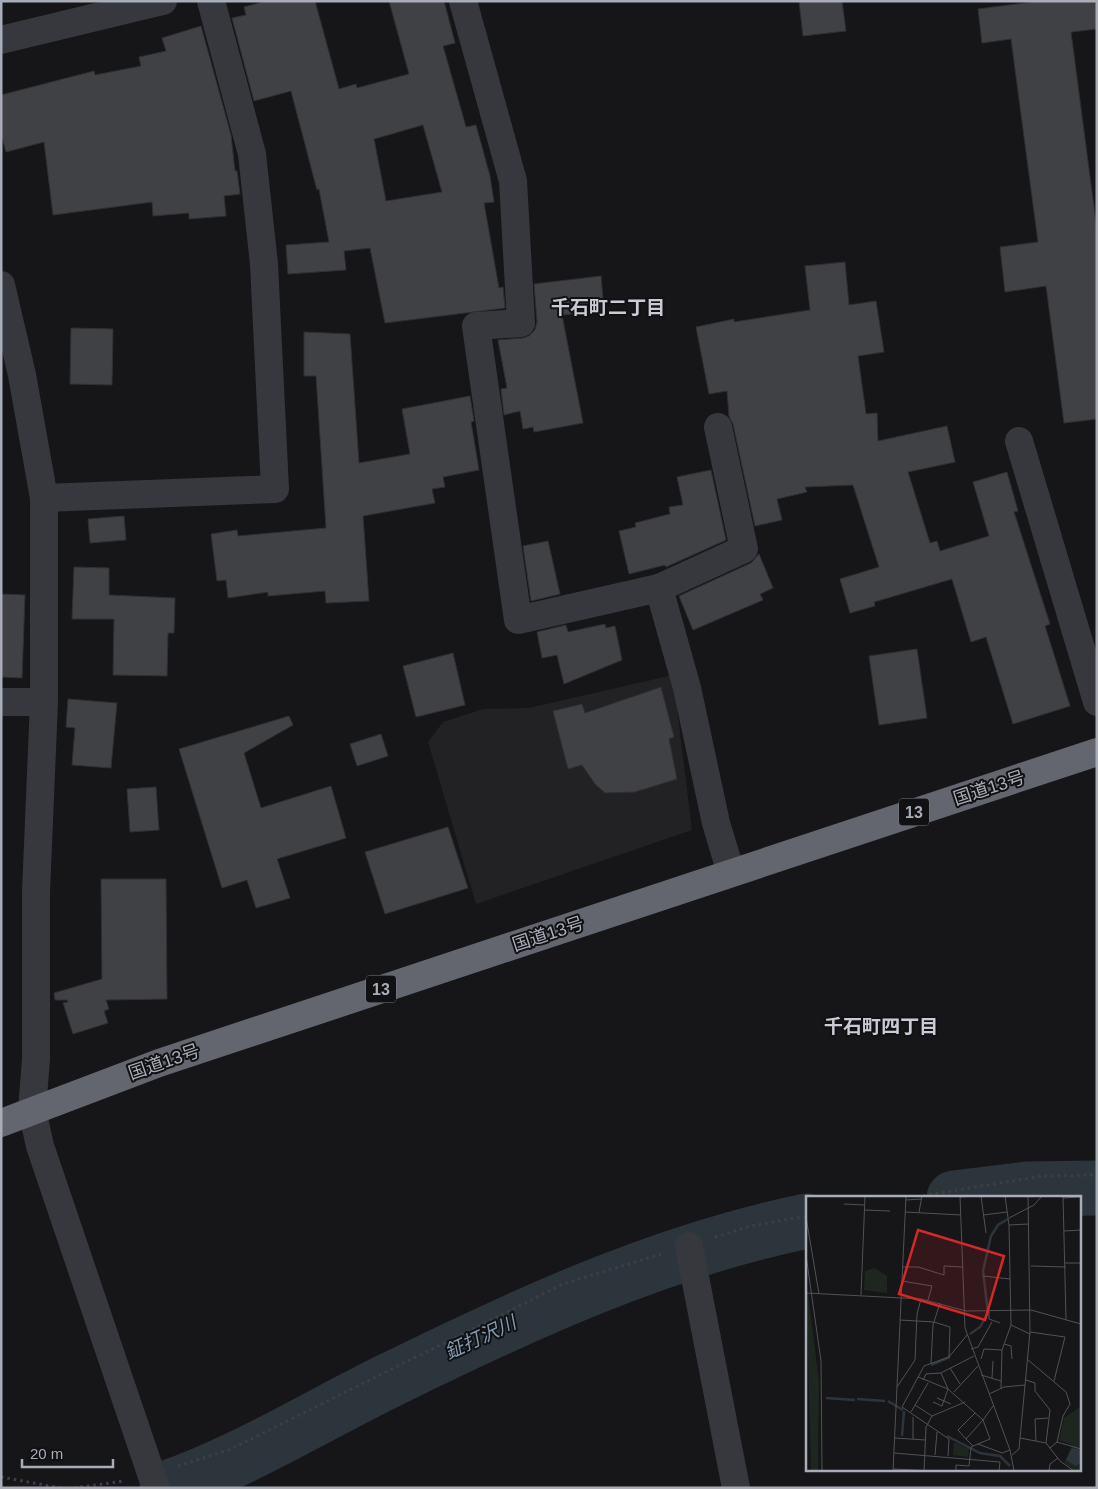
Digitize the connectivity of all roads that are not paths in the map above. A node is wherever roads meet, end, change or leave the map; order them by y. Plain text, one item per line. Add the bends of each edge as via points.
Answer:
1 (163, 1) edge
2 (212, 1) edge
3 (463, 1) edge
4 (1, 40) edge
5 (1, 285) edge
6 (12, 376) edge
7 (718, 427) dead end
8 (1019, 441) dead end
9 (44, 498) junction
10 (659, 588) junction
11 (1, 702) edge
12 (44, 702) junction
13 (1097, 702) edge
14 (1097, 752) edge
15 (732, 873) junction
16 (32, 1110) junction
17 (1, 1123) edge
18 (690, 1253) road end
19 (154, 1481) edge
20 (736, 1488) edge

1 - 4 street
2 - 9 street via 252,154 264,264 275,489
3 - 10 street via 513,181 521,323 476,326 518,620
5 - 6 street
6 - 9 street
7 - 10 street via 744,549
8 - 13 street
9 - 12 street
10 - 15 street via 687,688 716,823
11 - 12 street
12 - 16 street
14 - 15 highway, 国道13号 / 13
15 - 16 highway, 国道13号 / 13 via 159,1062
16 - 17 highway, 国道13号 / 13
16 - 19 street via 40,1146
18 - 20 street

